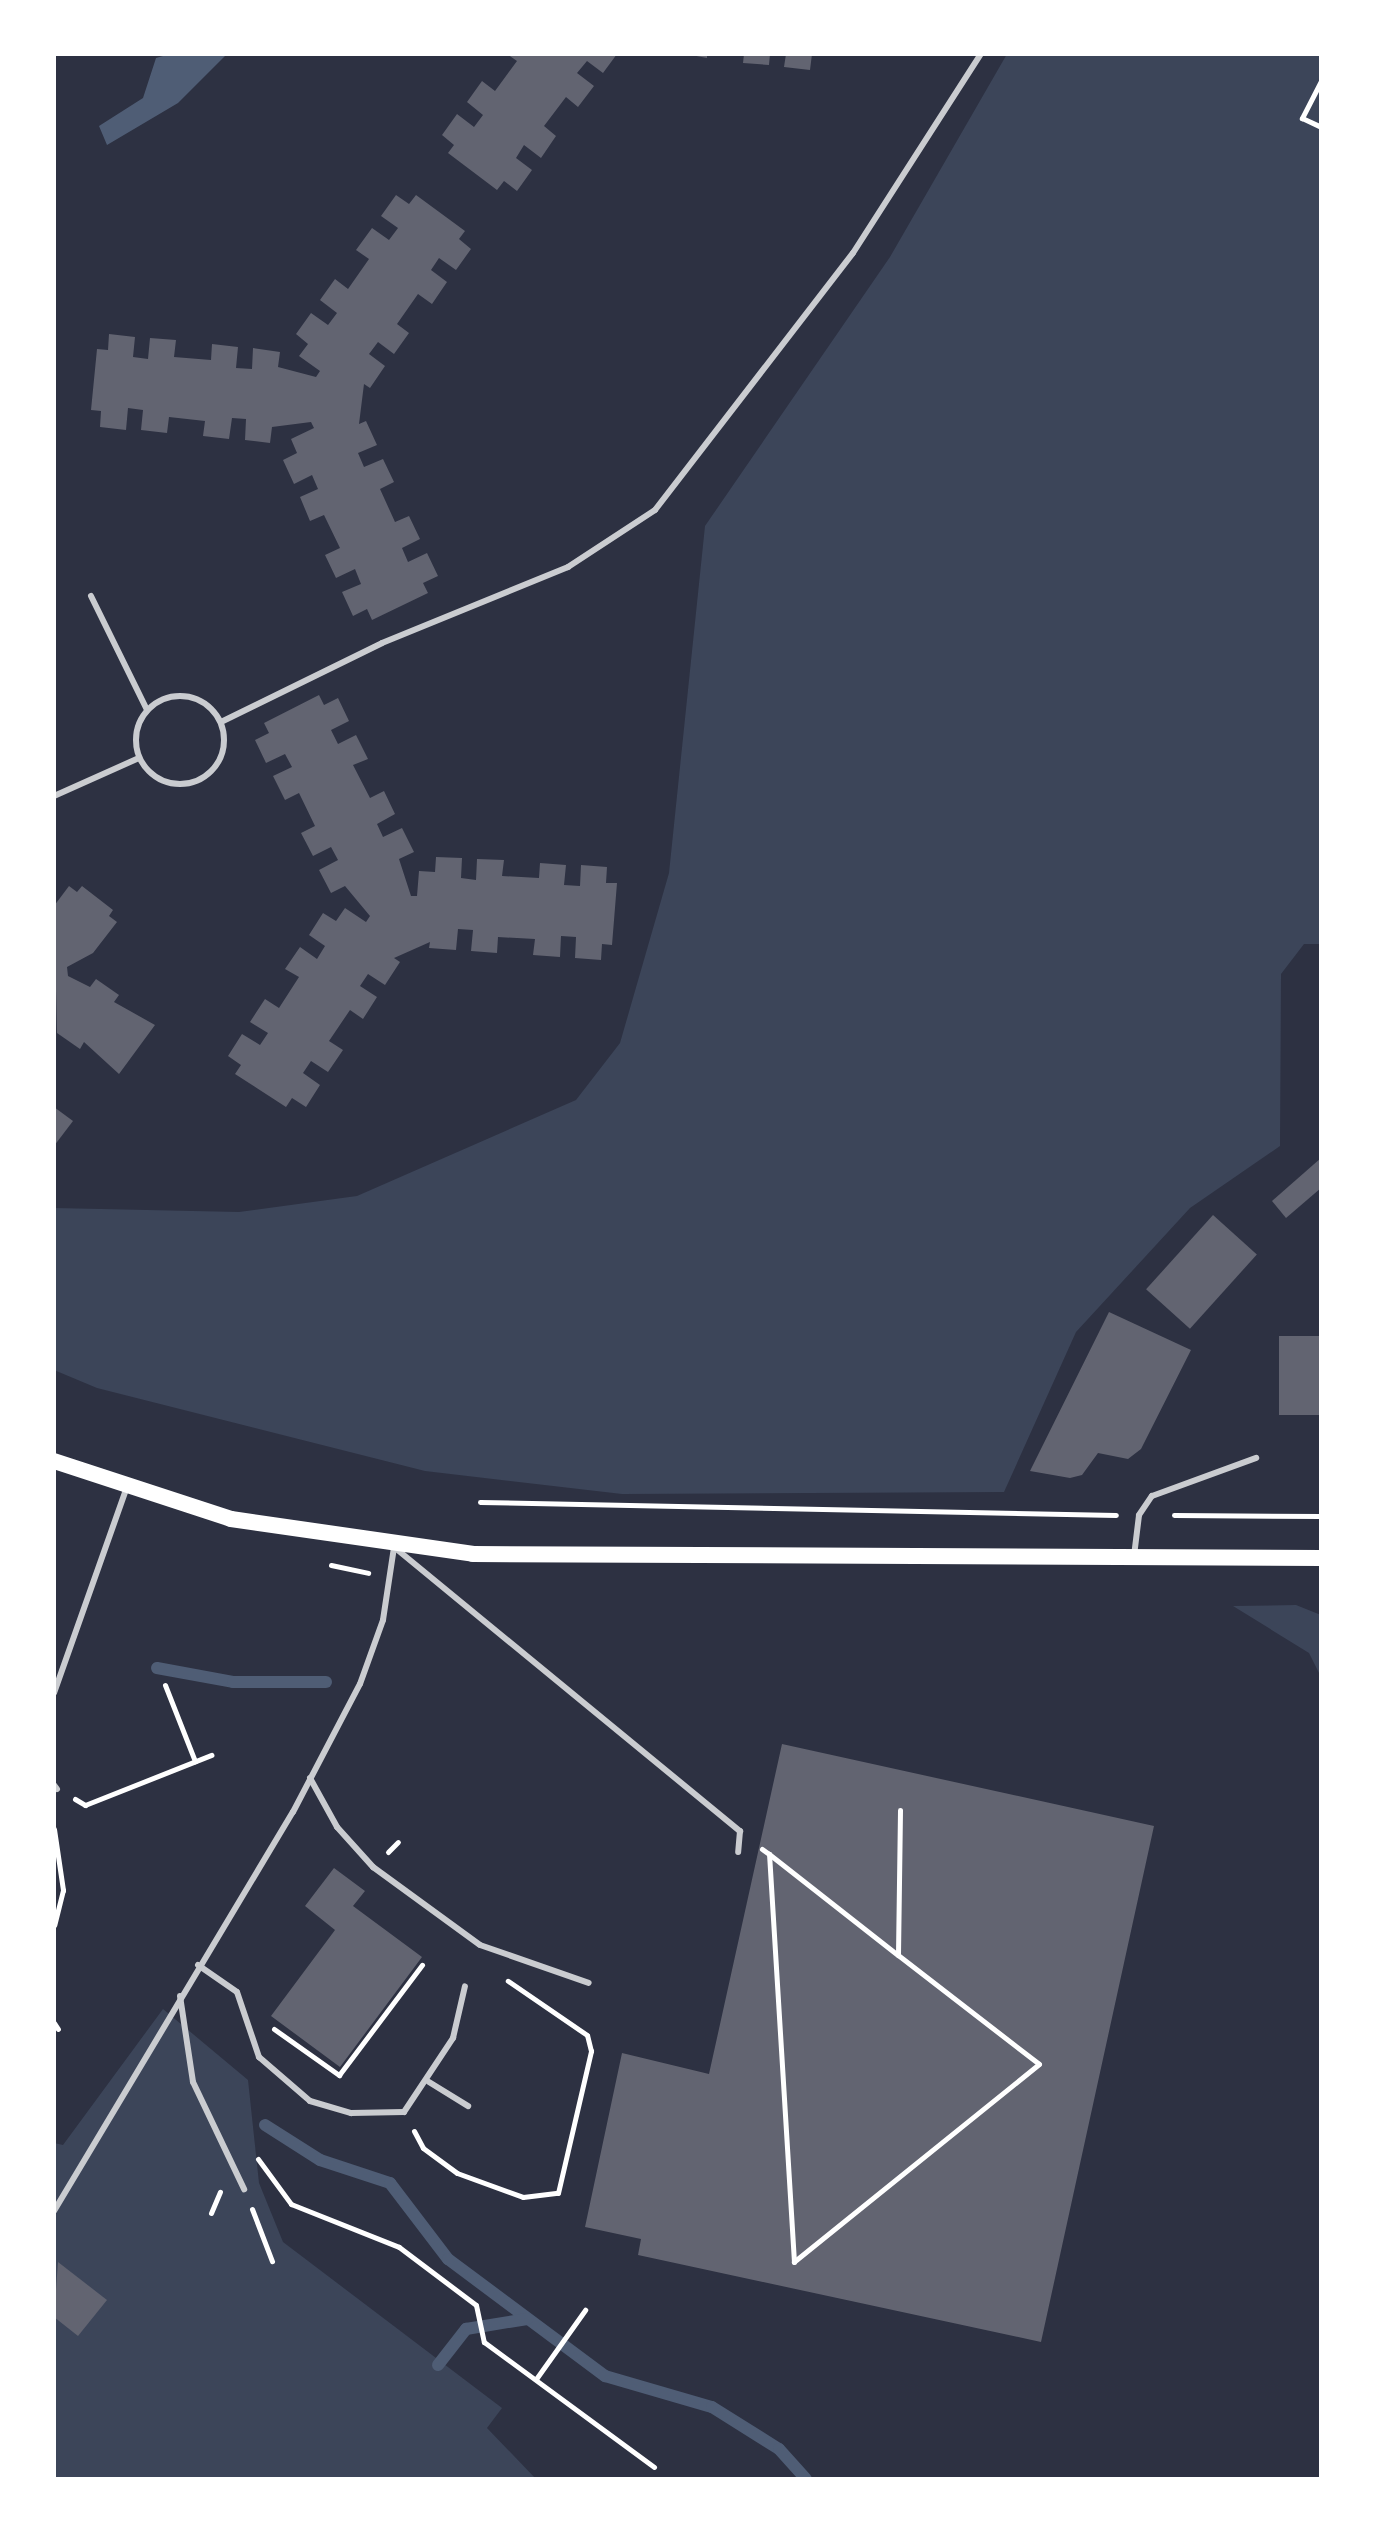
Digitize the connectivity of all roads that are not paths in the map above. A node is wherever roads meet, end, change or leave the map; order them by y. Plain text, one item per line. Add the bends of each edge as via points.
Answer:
1 (981, 54) edge
2 (91, 596) dead end
3 (147, 710) junction
4 (221, 722) junction
5 (139, 758) junction
6 (54, 796) edge
7 (1256, 1458) dead end
8 (54, 1461) edge
9 (126, 1490) junction
10 (394, 1547) junction
11 (1134, 1557) junction
12 (1321, 1558) edge
13 (54, 1693) edge
14 (310, 1778) junction
15 (738, 1852) dead end
16 (198, 1965) junction
17 (589, 1983) dead end
18 (465, 1986) dead end
19 (180, 1996) junction
20 (429, 2082) junction
21 (468, 2106) dead end
22 (244, 2189) road end
23 (54, 2211) edge

1 - 4 lane via 853,253 655,510 568,567 382,643
2 - 3 lane
3 - 4 lane via 188,696
3 - 5 lane via 136,732
4 - 5 lane via 223,753 204,777 160,780
5 - 6 lane
7 - 11 lane via 1187,1477 1152,1496 1139,1515
8 - 9 main road
9 - 10 main road via 231,1519
9 - 13 lane
10 - 11 main road via 473,1554
10 - 14 lane via 369,1658
10 - 15 lane via 740,1831
11 - 12 main road
14 - 16 lane
14 - 17 lane via 337,1827 373,1867 480,1945
16 - 19 lane
16 - 20 lane via 237,1992 259,2057 310,2101 351,2113 404,2112
18 - 20 lane via 453,2038
19 - 22 lane via 193,2082
19 - 23 lane
20 - 21 lane

